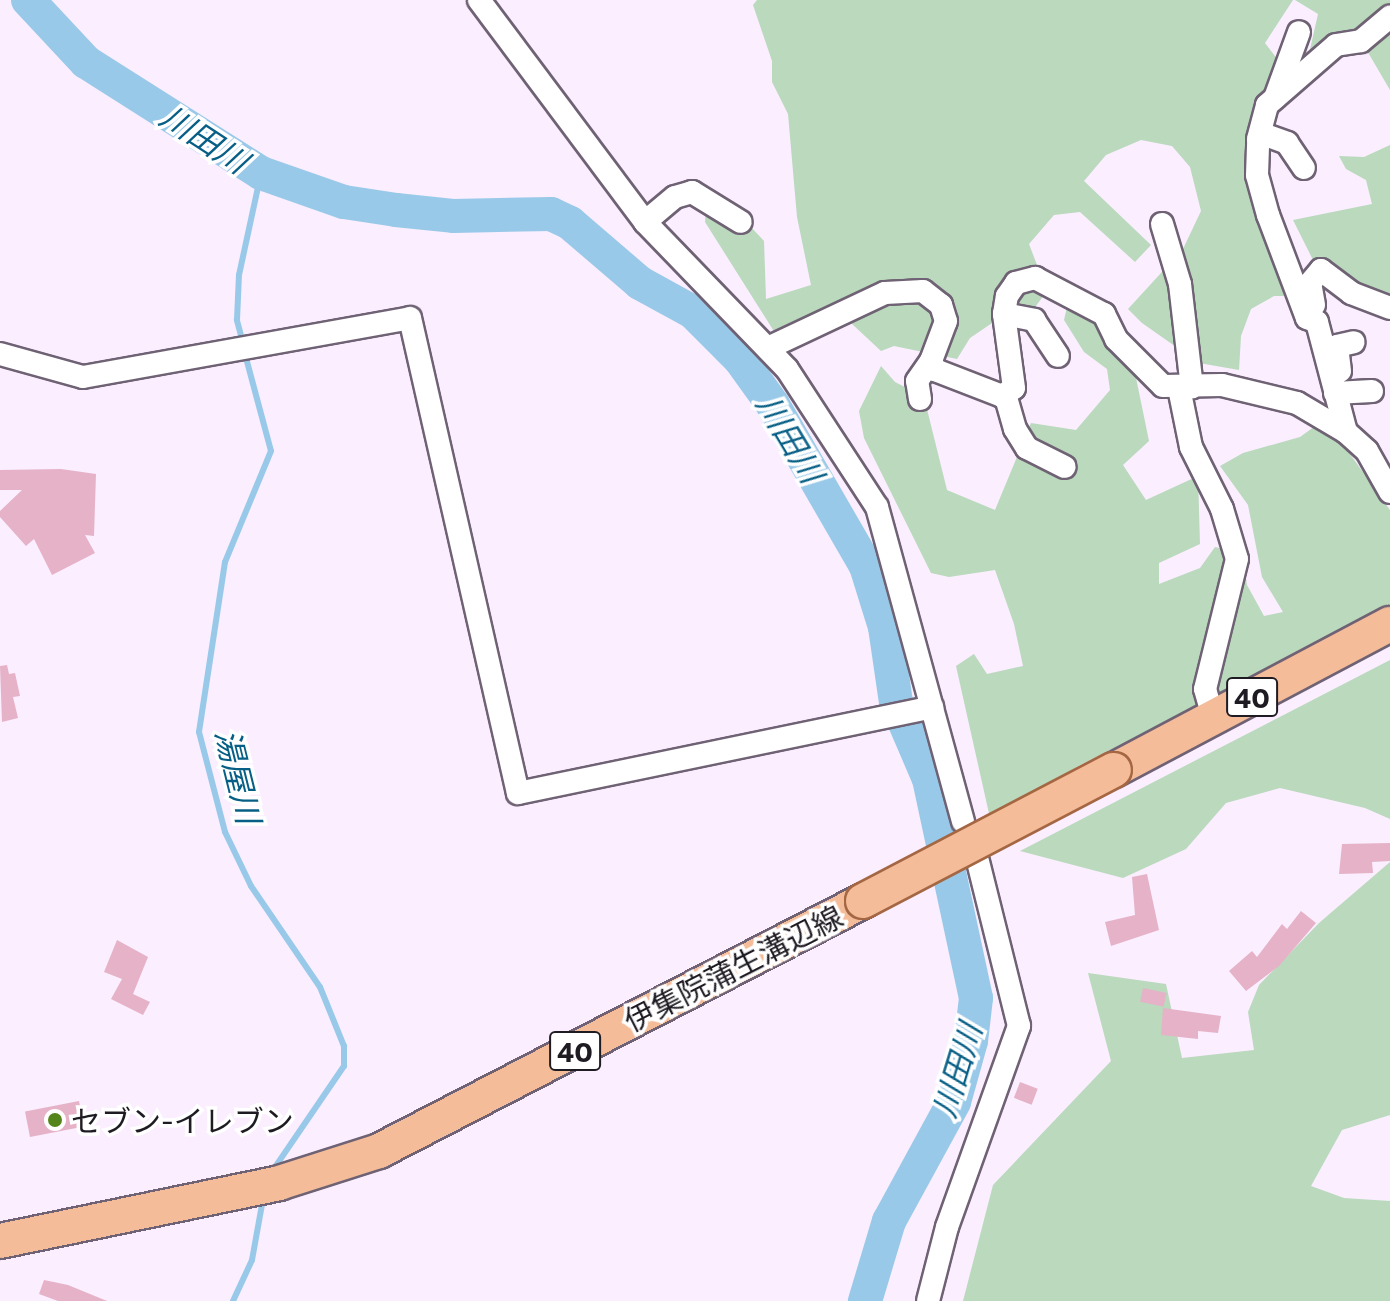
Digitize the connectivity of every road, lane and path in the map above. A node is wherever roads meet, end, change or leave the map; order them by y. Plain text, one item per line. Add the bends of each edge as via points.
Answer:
1 (479, 0) edge
2 (1390, 17) edge
3 (1299, 32) dead end
4 (1274, 99) junction
5 (1260, 133) junction
6 (1304, 168) dead end
7 (645, 222) junction
8 (741, 222) dead end
9 (1162, 224) dead end
10 (1289, 303) dead end
11 (1390, 308) edge
12 (1004, 314) junction
13 (1312, 320) junction
14 (1354, 342) dead end
15 (768, 348) junction
16 (0, 354) edge
17 (1058, 356) dead end
18 (931, 361) junction
19 (1186, 387) junction
20 (1372, 391) dead end
21 (1339, 393) junction
22 (1005, 394) junction
23 (920, 399) dead end
24 (1346, 432) junction
25 (1065, 467) dead end
26 (1387, 478) edge
27 (1390, 624) edge
28 (932, 707) junction
29 (1213, 717) junction
30 (963, 821) dead end
31 (978, 861) dead end
32 (0, 1241) edge
33 (928, 1301) edge

1 - 7 street
2 - 4 street via 1361,41 1336,45
3 - 4 street
4 - 5 street via 1267,105
5 - 6 street via 1287,143
5 - 13 street via 1257,175
7 - 8 street via 675,197 692,192
7 - 15 street
9 - 19 street via 1180,284
10 - 13 street
11 - 13 street via 1351,293 1321,270 1310,283
12 - 17 street via 1034,320
12 - 19 street via 1016,283 1035,278 1104,314 1143,372 1163,386
12 - 22 street via 1015,367 1014,388
13 - 21 street
14 - 21 street via 1337,346
15 - 18 street via 885,293 923,291 941,305 946,321
15 - 28 street via 877,507
16 - 28 street via 83,377 410,318 518,793
18 - 22 street via 935,370
18 - 23 street via 917,381
19 - 24 street via 1222,385 1297,403
19 - 29 street via 1191,447 1222,509 1237,559 1205,689
20 - 21 street
21 - 24 street
22 - 25 street via 1027,448
24 - 26 street
27 - 29 main road, 伊集院蒲生溝辺線 / 40
28 - 30 street
29 - 32 main road, 伊集院蒲生溝辺線 / 40, bridge via 420,1131 353,1160 279,1183
31 - 33 street via 1019,1026 947,1227

